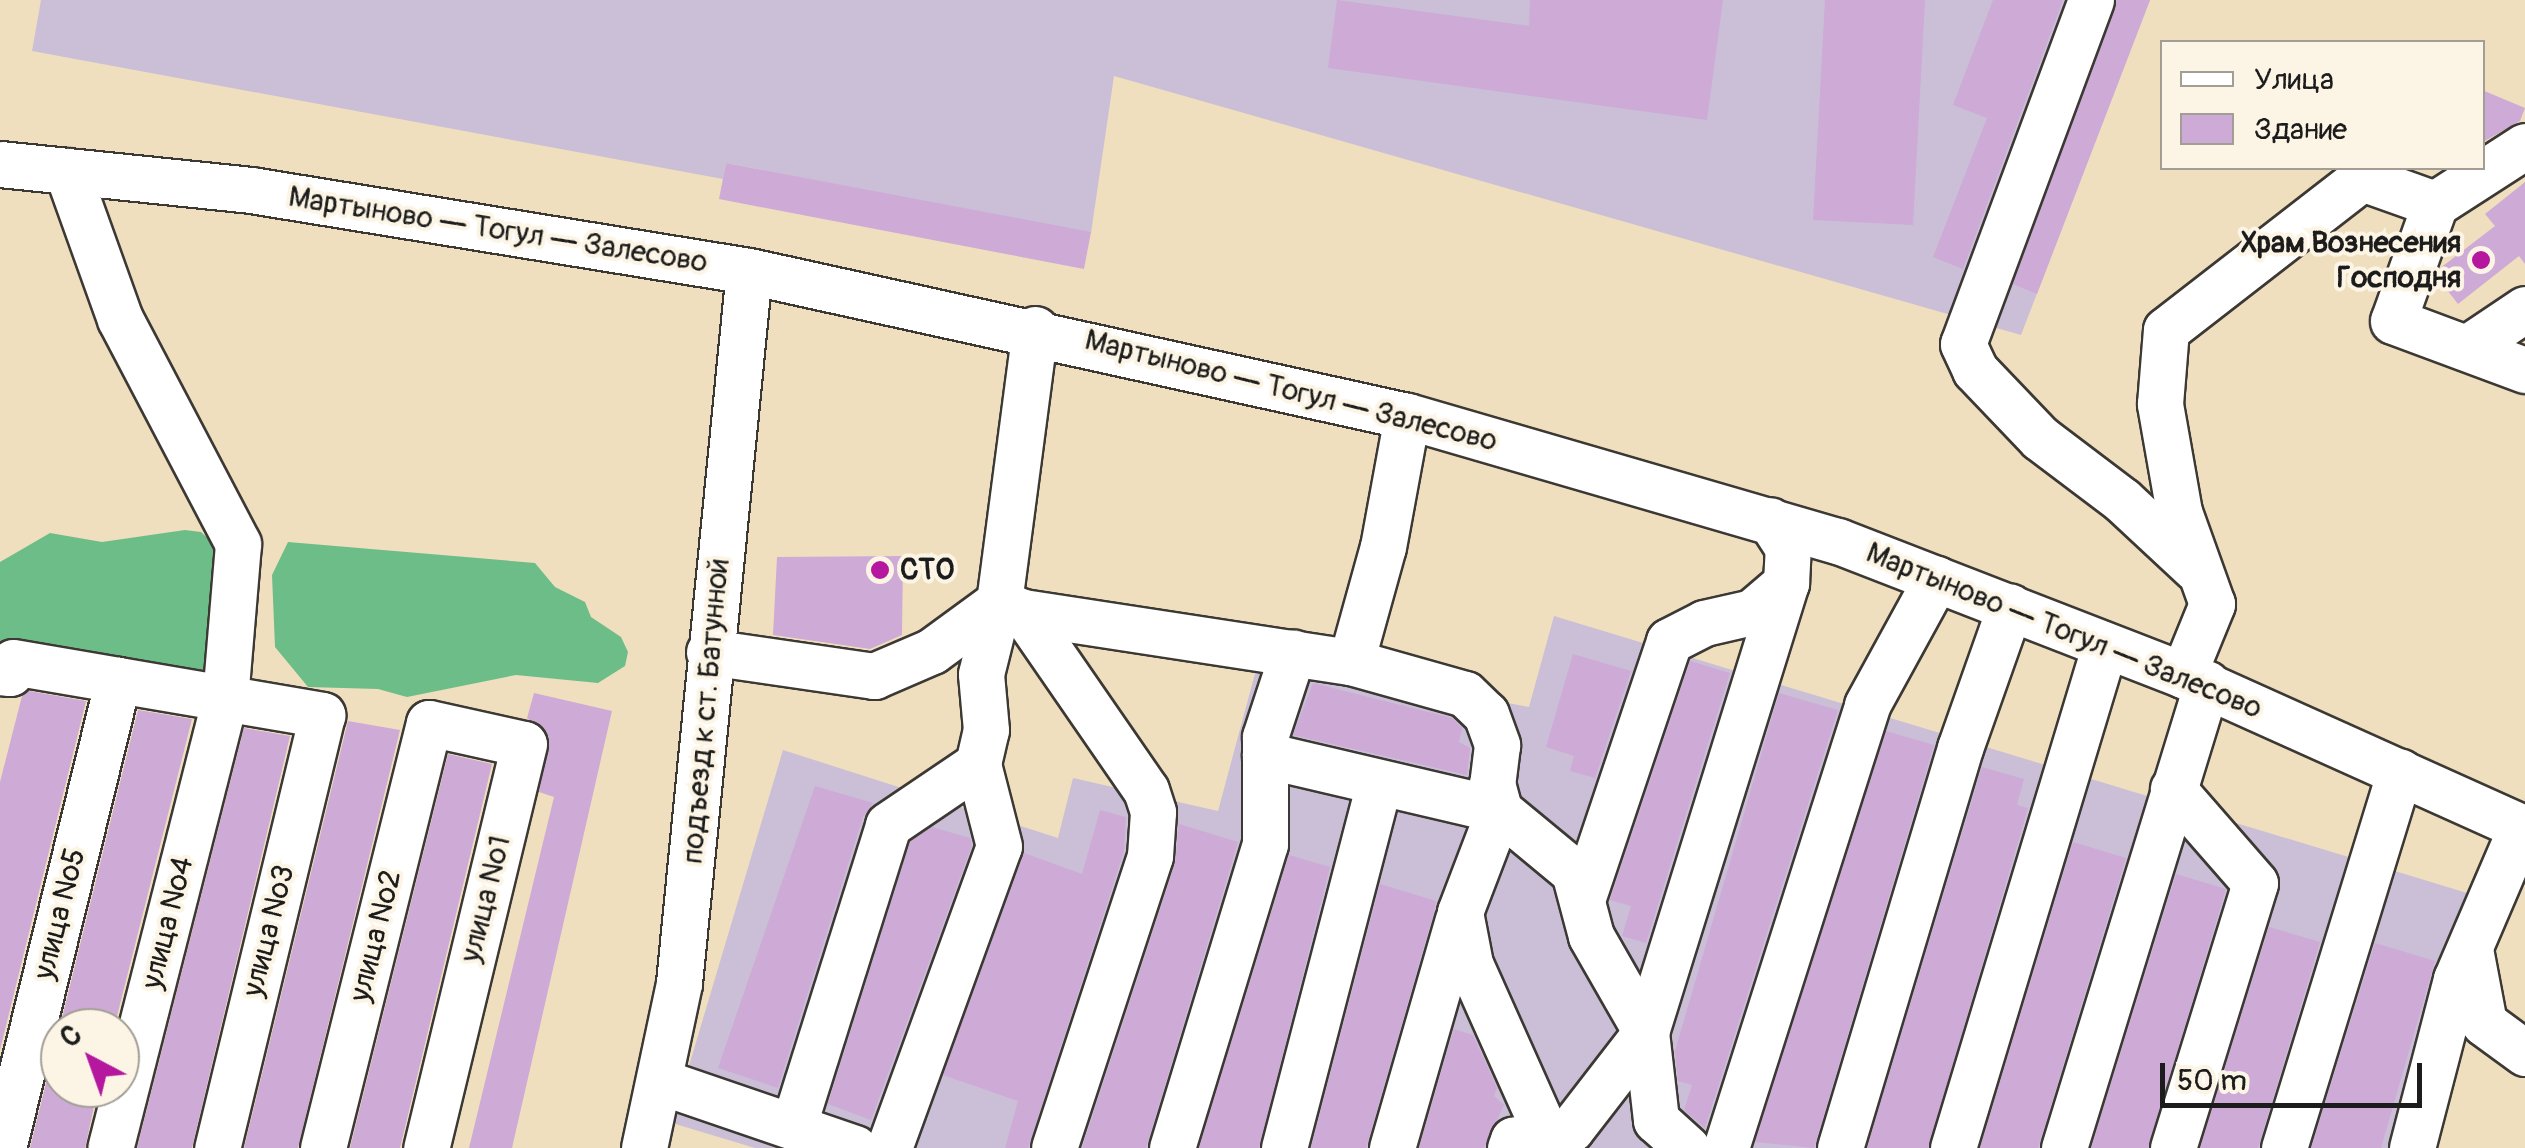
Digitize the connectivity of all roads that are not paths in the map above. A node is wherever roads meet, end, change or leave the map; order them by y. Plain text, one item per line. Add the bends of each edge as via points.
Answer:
1 (2091, 0) edge
2 (2525, 146) edge
3 (0, 164) edge
4 (67, 171) junction
5 (2434, 204) junction
6 (749, 272) junction
7 (2525, 309) edge
8 (1035, 330) junction
9 (2467, 348) junction
10 (2525, 370) edge
11 (1407, 416) junction
12 (1770, 520) junction
13 (2201, 574) junction
14 (1936, 579) junction
15 (1786, 583) junction
16 (1011, 607) junction
17 (2010, 607) junction
18 (2105, 645) junction
19 (710, 652) junction
20 (1293, 652) junction
21 (1351, 662) junction
22 (118, 680) junction
23 (2195, 680) junction
24 (3, 686) edge
25 (226, 698) junction
26 (430, 723) joint
27 (1265, 755) junction
28 (978, 764) junction
29 (2400, 771) junction
30 (1380, 783) junction
31 (2173, 789) junction
32 (1499, 810) junction
33 (2523, 828) edge
34 (1582, 900) junction
35 (1460, 912) junction
36 (2469, 947) junction
37 (1646, 1032) junction
38 (2525, 1054) edge
39 (659, 1081) junction
40 (794, 1124) junction
41 (1528, 1141) edge
42 (3, 1148) edge
43 (110, 1148) edge
44 (217, 1148) edge
45 (324, 1148) edge
46 (426, 1148) edge
47 (644, 1148) edge
48 (854, 1148) edge
49 (888, 1148) edge
50 (1054, 1148) edge
51 (1172, 1148) edge
52 (1284, 1148) edge
53 (1392, 1148) edge
54 (1687, 1148) edge
55 (1726, 1148) edge
56 (1840, 1148) edge
57 (1954, 1148) edge
58 (2064, 1148) edge
59 (2173, 1148) edge
60 (2284, 1148) edge
61 (2412, 1148) edge

1 - 13 street via 1963,344 1975,370 2028,426
2 - 5 street
3 - 4 street, Мартыново — Тогул — Залесово
4 - 6 street, Мартыново — Тогул — Залесово via 252,190
4 - 25 street, улица №4 via 120,319 238,544
5 - 9 street via 2394,321
5 - 13 street via 2362,178 2166,330 2160,404 2179,512
6 - 8 street, Мартыново — Тогул — Залесово
6 - 19 street, подъезд к ст. Батунной
7 - 9 street
8 - 11 street, Мартыново — Тогул — Залесово
8 - 16 street
9 - 10 street
11 - 12 street, Мартыново — Тогул — Залесово
11 - 21 street via 1383,547
12 - 14 street, Мартыново — Тогул — Залесово
12 - 15 street via 1788,548
13 - 23 street via 2212,604
14 - 17 street, Мартыново — Тогул — Залесово
14 - 55 street via 1867,705
15 - 34 street via 1752,612 1669,640
15 - 37 street
16 - 19 street via 874,676
16 - 20 street
16 - 28 street via 982,674 986,730
16 - 50 street via 1146,790 1154,812 1150,856
17 - 18 street, Мартыново — Тогул — Залесово
17 - 56 street via 1960,748
18 - 23 street, Мартыново — Тогул — Залесово
18 - 57 street
19 - 39 street, подъезд к ст. Батунной via 695,850
20 - 21 street
20 - 27 street via 1274,695
21 - 32 street via 1465,694 1486,714 1497,745 1492,783
22 - 24 street via 13,662
22 - 25 street
22 - 42 street, улица №5
23 - 29 street, Мартыново — Тогул — Залесово
23 - 31 street
25 - 43 street, улица №4
25 - 44 street, улица №3 via 322,715
26 - 45 street, улица №2
26 - 46 street, улица №1 via 524,744
27 - 30 street
27 - 51 street via 1265,844
28 - 40 street via 888,826
28 - 49 street via 1000,846
29 - 33 street, Мартыново — Тогул — Залесово
29 - 60 street
30 - 32 street
30 - 52 street
31 - 58 street
31 - 59 street via 2255,883
32 - 34 street via 1574,872
32 - 35 street
33 - 36 street
34 - 37 street via 1591,936
35 - 41 street via 1470,964
35 - 53 street
36 - 38 street via 2484,1022
36 - 61 street
37 - 41 street via 1571,1129
37 - 54 street via 1656,1120
39 - 40 street via 749,1116
39 - 47 street, подъезд к ст. Батунной
40 - 48 street

